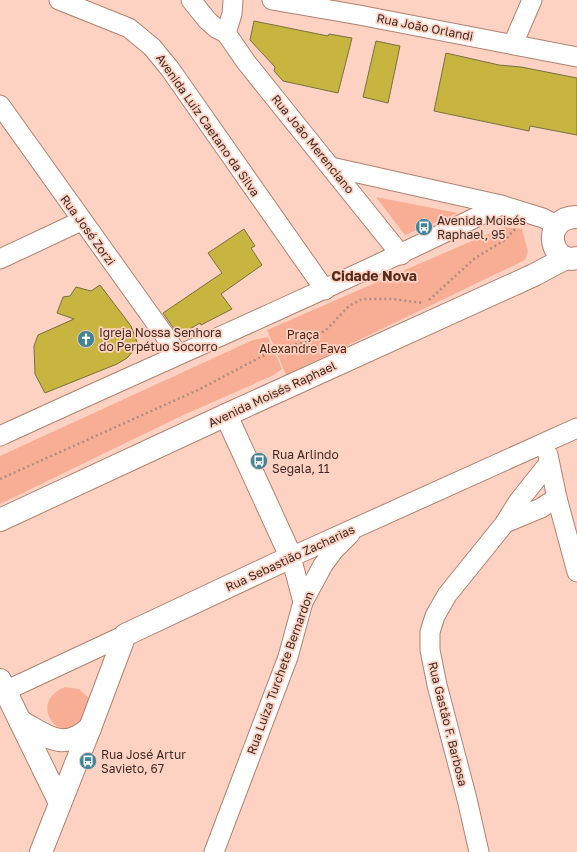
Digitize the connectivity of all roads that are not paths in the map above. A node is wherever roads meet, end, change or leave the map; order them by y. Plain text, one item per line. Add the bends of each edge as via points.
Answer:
1 (59, 0) edge
2 (192, 0) edge
3 (233, 0) edge
4 (272, 0) edge
5 (532, 0) edge
6 (362, 7) edge
7 (226, 33) junction
8 (513, 44) junction
9 (577, 57) edge
10 (0, 105) edge
11 (332, 167) junction
12 (501, 205) junction
13 (577, 217) edge
14 (81, 221) junction
15 (556, 225) junction
16 (401, 255) junction
17 (572, 258) edge
18 (0, 259) edge
19 (325, 290) junction
20 (178, 354) junction
21 (226, 415) junction
22 (577, 428) edge
23 (0, 436) edge
24 (546, 441) junction
25 (549, 463) junction
26 (557, 498) junction
27 (0, 520) edge
28 (505, 522) junction
29 (357, 527) junction
30 (291, 557) junction
31 (577, 572) edge
32 (303, 602) junction
33 (125, 636) junction
34 (3, 686) edge
35 (20, 721) junction
36 (90, 728) junction
37 (60, 803) junction
38 (40, 852) edge
39 (214, 852) edge
40 (479, 852) edge

1 - 19 street, Avenida Luiz Caetano da Silva via 129,28 152,47
2 - 7 street, Rua João Merenciano via 207,20
3 - 7 street
4 - 6 street, Rua João Orlandi
5 - 8 street
6 - 8 street, Rua João Orlandi
7 - 11 street, Rua João Merenciano via 246,62
8 - 9 street, Rua João Orlandi
10 - 14 street, Rua José Zorzi
11 - 12 street
11 - 16 street, Rua João Merenciano
12 - 15 street via 543,218
12 - 16 street
13 - 15 street via 562,220
14 - 18 street
14 - 20 street, Rua José Zorzi
15 - 17 street via 553,231 553,244 560,255
16 - 19 street
17 - 21 street, Avenida Moisés Raphael
19 - 20 street
20 - 23 street
21 - 27 street, Avenida Moisés Raphael
21 - 30 street
22 - 24 street, Rua Sebastião Zacharias
24 - 25 street
24 - 29 street, Rua Sebastião Zacharias
25 - 26 street
25 - 28 street, Rua Gastão F. Barbosa
26 - 28 street via 541,508
26 - 31 street
28 - 40 street, Rua Gastão F. Barbosa via 447,595 435,616 430,632 430,650 437,685
29 - 30 street, Rua Sebastião Zacharias
29 - 32 street, Rua Luiza Turchete Bernardon via 327,560
30 - 32 street
30 - 33 street, Rua Sebastião Zacharias
32 - 39 street, Rua Luiza Turchete Bernardon via 288,657
33 - 34 street, Rua Sebastião Zacharias
33 - 36 street
34 - 35 street
35 - 36 street via 45,735 64,741 73,740
35 - 37 street
36 - 37 street
37 - 38 street

